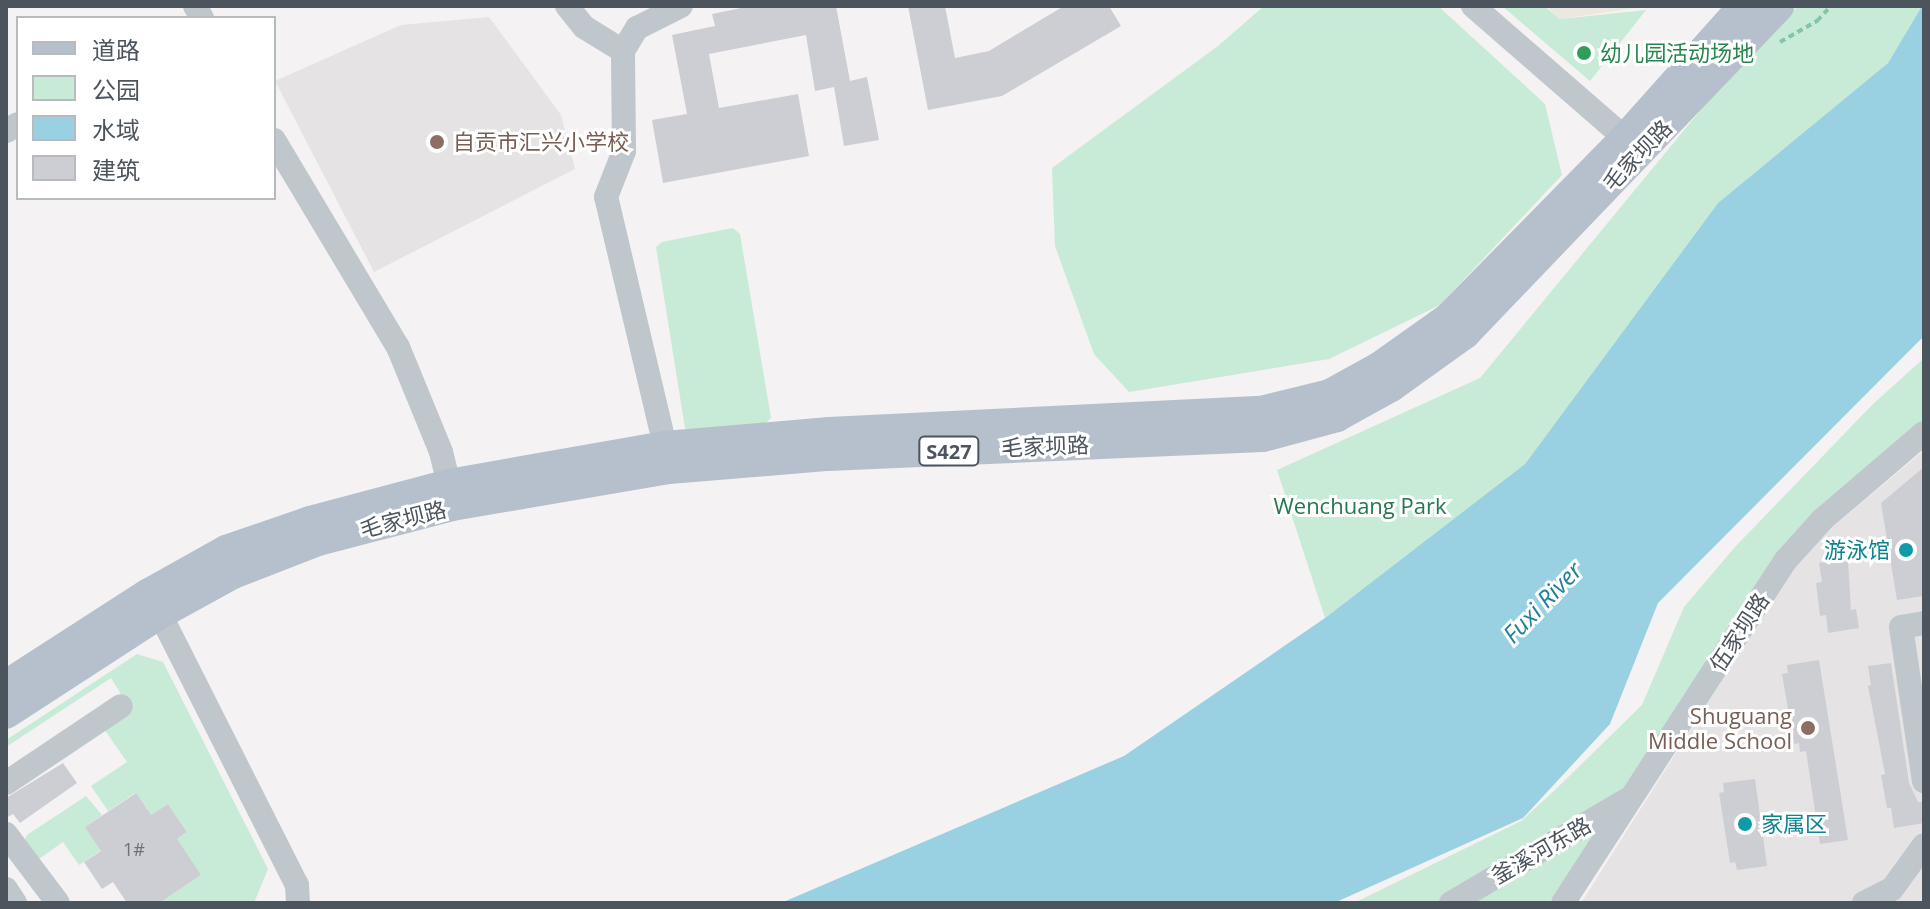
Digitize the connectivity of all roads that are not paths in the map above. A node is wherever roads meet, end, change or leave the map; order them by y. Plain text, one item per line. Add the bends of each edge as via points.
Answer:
1 (567, 6) edge
2 (681, 6) edge
3 (1473, 6) edge
4 (1743, 6) edge
5 (1779, 6) edge
6 (623, 51) junction
7 (1625, 138) junction
8 (276, 143) edge
9 (1924, 433) edge
10 (665, 446) junction
11 (449, 484) junction
12 (160, 614) junction
13 (1924, 623) edge
14 (6, 685) edge
15 (121, 706) dead end
16 (6, 714) edge
17 (1924, 781) edge
18 (6, 783) edge
19 (1631, 797) junction
20 (6, 834) edge
21 (1924, 845) edge
22 (6, 889) edge
23 (15, 903) edge
24 (58, 903) edge
25 (298, 903) edge
26 (1451, 903) edge
27 (1563, 903) edge
28 (1864, 903) edge

1 - 6 street via 584,27
2 - 6 street via 637,28
3 - 7 street
4 - 7 main road, 毛家坝路 / S427
5 - 12 main road, 毛家坝路 / S427 via 1465,334 1391,387 1337,417 1263,437 828,456 669,469 452,506 318,541 233,574
6 - 10 street via 624,151 606,197
7 - 10 main road, 毛家坝路 / S427 via 1448,318 1330,394 1261,411 829,432
8 - 11 street via 398,347
9 - 19 street, 伍家坝路 via 1822,520 1786,560
10 - 11 main road, 毛家坝路 / S427
11 - 14 main road, 毛家坝路 / S427 via 226,550
12 - 16 main road, 毛家坝路 / S427
12 - 25 street via 297,885
13 - 17 street via 1901,627
15 - 18 street
19 - 26 street, 釜溪河东路
19 - 27 street, 伍家坝路
20 - 24 street
21 - 28 street via 1892,889
22 - 23 street

